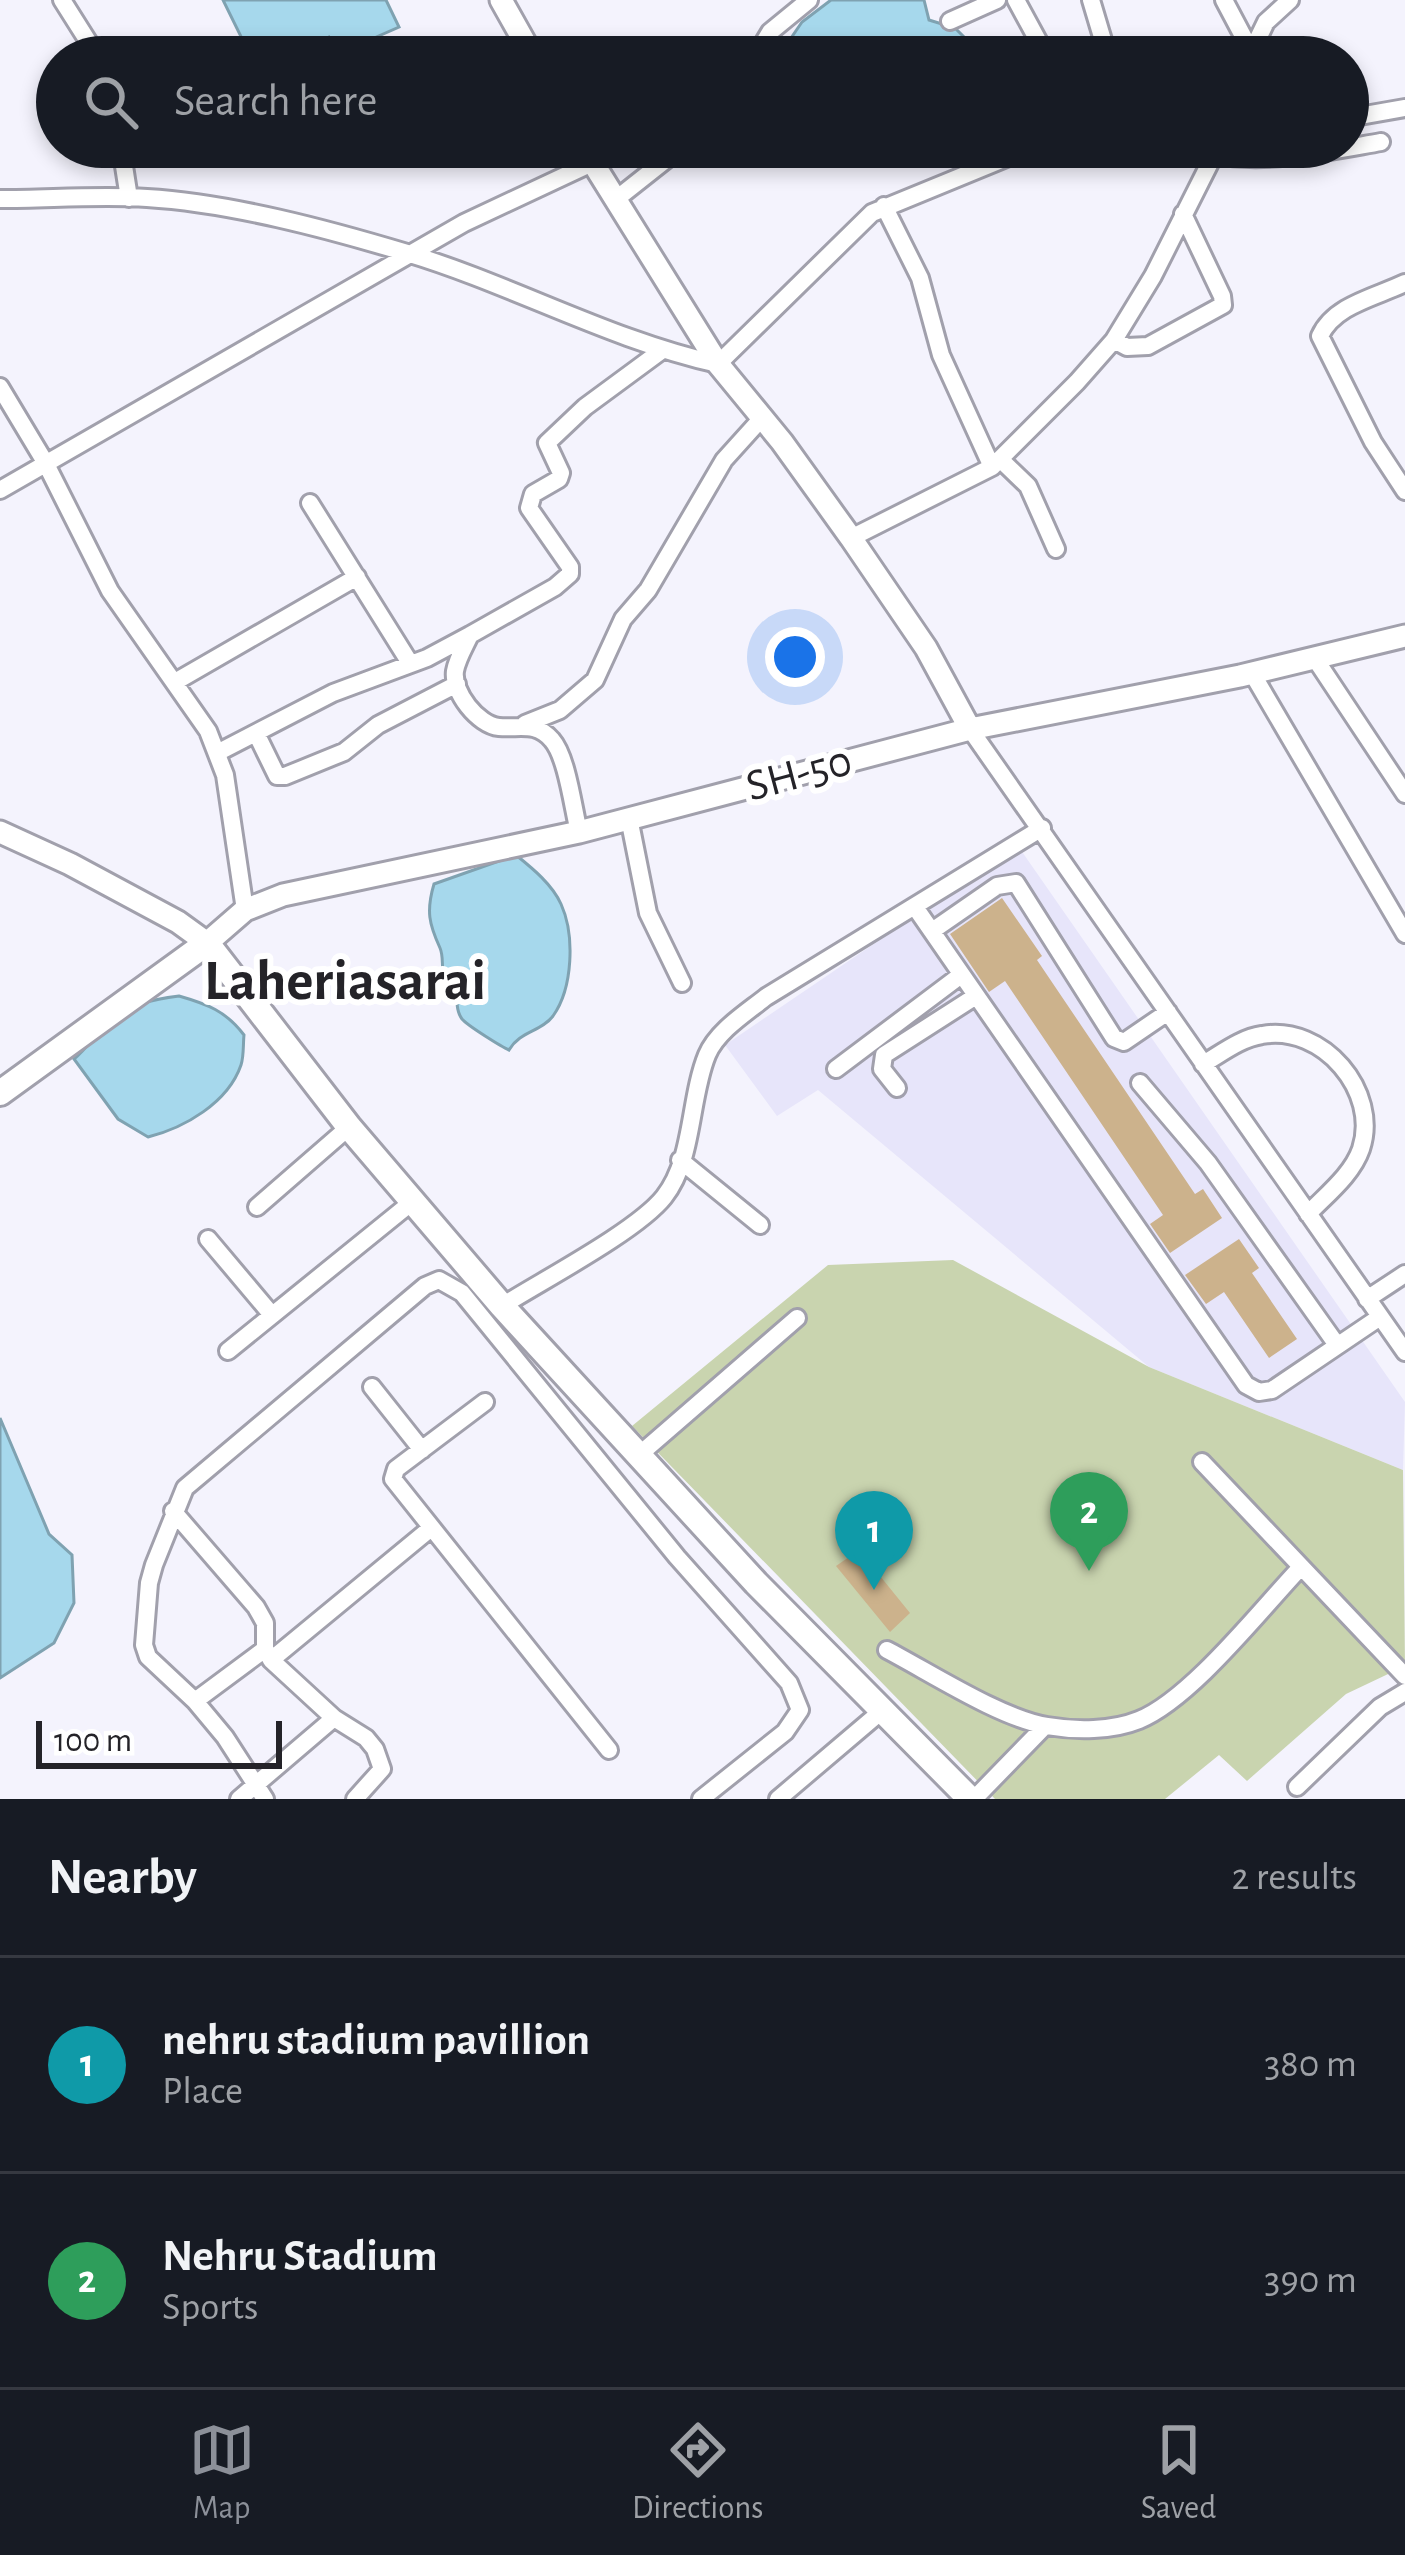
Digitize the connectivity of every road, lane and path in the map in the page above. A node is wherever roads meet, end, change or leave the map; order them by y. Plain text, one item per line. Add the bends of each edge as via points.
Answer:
1 (62, 0) edge
2 (501, 0) edge
3 (809, 0) edge
4 (997, 0) edge
5 (1016, 0) edge
6 (1091, 0) edge
7 (1224, 0) edge
8 (1287, 1) edge
9 (950, 21) dead end
10 (85, 36) edge
11 (521, 36) edge
12 (768, 36) edge
13 (1036, 36) edge
14 (1102, 36) edge
15 (1241, 36) edge
16 (1259, 36) edge
17 (1405, 108) edge
18 (1369, 114) edge
19 (1381, 142) dead end
20 (1369, 144) edge
21 (124, 168) edge
22 (564, 168) edge
23 (596, 168) edge
24 (655, 168) edge
25 (980, 168) edge
26 (1207, 168) edge
27 (0, 199) edge
28 (129, 199) junction
29 (615, 200) junction
30 (884, 206) junction
31 (1183, 214) junction
32 (411, 254) junction
33 (1405, 283) edge
34 (1114, 340) junction
35 (661, 351) junction
36 (718, 364) junction
37 (0, 387) edge
38 (761, 418) junction
39 (45, 462) junction
40 (996, 462) junction
41 (0, 490) edge
42 (1405, 491) edge
43 (310, 502) dead end
44 (851, 538) junction
45 (1056, 548) dead end
46 (357, 577) junction
47 (470, 635) junction
48 (1405, 636) edge
49 (1314, 657) junction
50 (410, 663) junction
51 (1252, 673) junction
52 (175, 682) junction
53 (457, 684) junction
54 (525, 724) junction
55 (970, 729) junction
56 (256, 733) junction
57 (217, 753) junction
58 (1405, 794) edge
59 (629, 818) junction
60 (1042, 828) junction
61 (0, 832) edge
62 (579, 832) junction
63 (915, 907) junction
64 (244, 910) junction
65 (932, 931) junction
66 (1405, 934) edge
67 (207, 943) junction
68 (962, 975) junction
69 (682, 983) dead end
70 (976, 996) junction
71 (1168, 1012) junction
72 (1203, 1064) junction
73 (836, 1069) dead end
74 (1140, 1083) dead end
75 (897, 1088) dead end
76 (0, 1093) edge
77 (349, 1127) junction
78 (680, 1160) junction
79 (412, 1202) junction
80 (257, 1207) dead end
81 (1308, 1214) junction
82 (760, 1225) dead end
83 (208, 1239) dead end
84 (1405, 1274) edge
85 (1367, 1299) junction
86 (502, 1306) junction
87 (272, 1315) junction
88 (1379, 1317) junction
89 (797, 1318) dead end
90 (1337, 1346) junction
91 (229, 1351) dead end
92 (1405, 1352) edge
93 (372, 1387) dead end
94 (485, 1402) dead end
95 (422, 1450) junction
96 (639, 1455) junction
97 (1202, 1462) dead end
98 (173, 1510) junction
99 (431, 1528) junction
100 (1301, 1567) junction
101 (887, 1650) dead end
102 (268, 1654) junction
103 (1405, 1676) edge
104 (1405, 1692) edge
105 (195, 1701) junction
106 (884, 1709) junction
107 (334, 1718) junction
108 (1045, 1726) junction
109 (608, 1750) dead end
110 (1298, 1787) dead end
111 (260, 1792) edge
112 (239, 1799) edge
113 (355, 1799) edge
114 (701, 1799) edge
115 (778, 1799) edge
116 (972, 1799) edge

1 - 10 street
2 - 11 main road
3 - 12 street
4 - 9 street
5 - 13 street
6 - 14 street
7 - 15 street
8 - 16 street
17 - 18 street
19 - 20 street
21 - 28 street
22 - 32 street
23 - 29 main road
24 - 29 street
25 - 30 street
26 - 31 street
27 - 28 street
28 - 32 street via 226,210
29 - 36 main road
30 - 36 street
30 - 40 street via 920,278 941,355
31 - 34 street
31 - 34 street via 1223,305 1148,346
32 - 35 street
32 - 39 street
33 - 42 street via 1344,310 1320,336
34 - 40 street
35 - 36 street
35 - 47 street via 547,443 561,473 533,494 529,508 570,574
36 - 38 main road
37 - 39 street
38 - 44 main road
38 - 54 street via 724,460 623,619 595,680 560,710
39 - 41 street
39 - 52 street via 110,591
40 - 44 street
40 - 45 street via 1028,486
43 - 46 street
44 - 55 main road
46 - 50 street
46 - 52 street
47 - 50 street
47 - 53 street
48 - 49 main road, SH-50
49 - 51 main road, SH-50
49 - 58 street
50 - 56 street
51 - 55 main road, SH-50
51 - 66 street
52 - 57 street
53 - 54 street via 482,721
53 - 56 street via 378,724 344,752 285,776 270,768
54 - 62 street via 559,751
55 - 59 main road, SH-50
55 - 60 street
56 - 57 street
57 - 64 street
59 - 62 main road, SH-50
59 - 69 street via 648,913
60 - 63 street
60 - 71 street
61 - 67 main road
62 - 64 main road, SH-50 via 318,886
63 - 65 street
63 - 78 street via 766,997 716,1042
64 - 67 main road, SH-50
65 - 68 street
65 - 71 street via 997,886 1016,883 1114,1038 1133,1039
67 - 76 highway, SH-50
67 - 77 highway
68 - 70 street
68 - 73 street
70 - 75 street via 884,1054 883,1069
70 - 90 street via 1246,1385 1272,1390
71 - 72 street
72 - 81 street
72 - 81 street via 1244,1040 1275,1034 1323,1048 1355,1086 1366,1126 1360,1149
74 - 90 street via 1208,1163
77 - 79 highway
77 - 80 street
78 - 82 street
78 - 86 street via 647,1213
79 - 86 highway
79 - 87 street
81 - 85 street
83 - 87 street
84 - 85 street
85 - 88 street
86 - 96 highway
87 - 91 street
88 - 90 street
88 - 92 street
89 - 96 street
93 - 95 street
94 - 95 street
95 - 99 street via 393,1478
96 - 106 highway
97 - 100 street
98 - 102 street via 256,1607
98 - 105 street via 149,1582 144,1646 158,1670
98 - 114 street via 197,1477 425,1286 450,1283 796,1697 800,1710 785,1732
99 - 102 street
99 - 109 street
100 - 103 street
100 - 108 street via 1169,1702 1100,1729
101 - 108 street
102 - 105 street
102 - 107 street
104 - 110 street
105 - 111 street
106 - 115 street
106 - 116 highway
107 - 111 street
107 - 113 street via 366,1738 382,1761 379,1777
108 - 116 street
111 - 112 street

